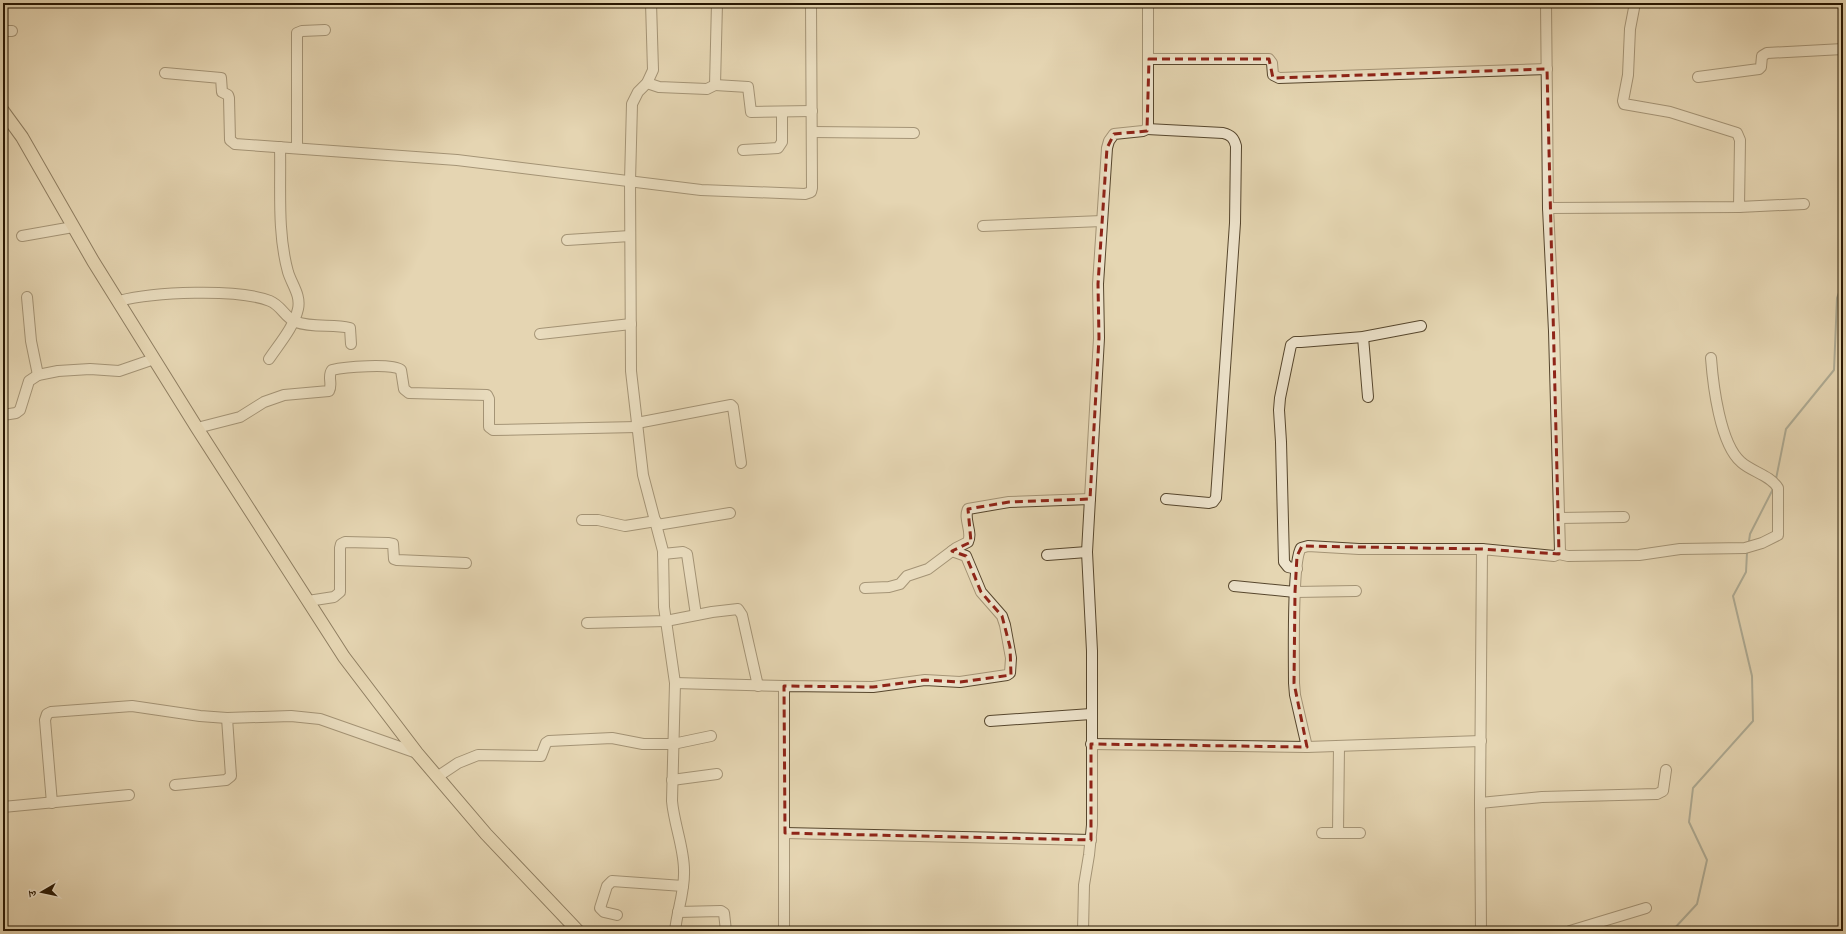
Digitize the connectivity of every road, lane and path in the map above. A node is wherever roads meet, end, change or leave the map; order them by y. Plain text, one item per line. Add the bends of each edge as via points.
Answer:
1 (651, 3) edge
2 (717, 3) edge
3 (811, 3) edge
4 (1148, 3) edge
5 (1546, 3) edge
6 (1635, 3) edge
7 (324, 30) dead end
8 (1843, 49) edge
9 (1149, 59) junction
10 (1546, 69) junction
11 (165, 73) dead end
12 (1698, 77) dead end
13 (647, 83) junction
14 (715, 85) junction
15 (3, 111) edge
16 (812, 111) junction
17 (782, 112) junction
18 (1147, 129) junction
19 (812, 132) junction
20 (914, 133) dead end
21 (280, 147) junction
22 (297, 148) junction
23 (743, 150) dead end
24 (630, 181) junction
25 (1804, 204) dead end
26 (1739, 206) junction
27 (1548, 208) junction
28 (1102, 221) junction
29 (983, 226) dead end
30 (73, 227) junction
31 (22, 236) dead end
32 (630, 236) junction
33 (567, 240) dead end
34 (27, 298) dead end
35 (119, 301) junction
36 (294, 321) junction
37 (631, 324) junction
38 (1421, 326) dead end
39 (540, 334) dead end
40 (1363, 337) junction
41 (351, 344) dead end
42 (1711, 358) dead end
43 (154, 359) junction
44 (269, 359) dead end
45 (38, 375) junction
46 (1368, 398) dead end
47 (3, 415) edge
48 (637, 425) junction
49 (197, 428) junction
50 (741, 463) dead end
51 (1090, 499) junction
52 (1166, 499) dead end
53 (730, 513) dead end
54 (1624, 517) dead end
55 (1559, 518) junction
56 (582, 520) dead end
57 (657, 523) junction
58 (1482, 548) junction
59 (952, 551) junction
60 (1087, 552) junction
61 (663, 554) junction
62 (1559, 554) junction
63 (1047, 555) dead end
64 (466, 563) dead end
65 (1297, 569) junction
66 (1234, 586) dead end
67 (865, 588) dead end
68 (1356, 591) dead end
69 (1295, 592) junction
70 (308, 601) junction
71 (696, 616) junction
72 (666, 621) junction
73 (587, 623) dead end
74 (675, 683) junction
75 (758, 686) junction
76 (784, 686) junction
77 (1091, 714) junction
78 (227, 718) junction
79 (990, 721) dead end
80 (712, 736) dead end
81 (1481, 741) junction
82 (673, 744) junction
83 (1091, 744) junction
84 (1340, 746) junction
85 (1307, 747) junction
86 (417, 753) junction
87 (1666, 770) dead end
88 (716, 774) dead end
89 (437, 777) junction
90 (672, 780) junction
91 (175, 785) dead end
92 (128, 795) dead end
93 (52, 803) junction
94 (1480, 803) junction
95 (3, 807) edge
96 (785, 833) junction
97 (1322, 833) dead end
98 (1338, 833) junction
99 (1360, 833) dead end
100 (1091, 840) junction
101 (683, 886) junction
102 (1646, 908) dead end
103 (678, 912) junction
104 (617, 915) dead end
105 (1599, 926) edge
106 (578, 931) edge
107 (675, 931) edge
108 (726, 931) edge
109 (784, 931) edge
110 (1083, 931) edge
111 (1480, 931) edge
112 (1570, 931) edge

1 - 13 street via 653,63 651,77
2 - 14 street
3 - 16 street
4 - 9 street
5 - 10 street
6 - 26 street via 1629,36 1624,104 1670,112 1737,133 1740,140
7 - 22 street via 297,33
8 - 12 street via 1767,53 1762,56 1762,65 1759,69
9 - 10 street via 1270,59 1273,75 1279,78
9 - 18 street
10 - 27 street
11 - 21 street via 219,76 222,92 229,98 231,142
13 - 14 street via 659,87 708,89
13 - 24 street via 638,92 632,104
14 - 17 street via 748,87 751,112
15 - 30 main road via 22,137
16 - 17 street
16 - 19 street
17 - 23 street via 782,142 778,148
18 - 28 street via 1119,132 1109,141
18 - 52 street via 1223,133 1230,135 1236,146 1235,223 1216,498 1209,503
19 - 20 street
19 - 24 street via 812,188 809,194 701,190
21 - 22 street
21 - 36 street via 282,239 288,273 299,297 299,308
22 - 24 street via 457,160
24 - 32 street
25 - 26 street
26 - 27 street
27 - 55 street
28 - 29 street
28 - 51 street via 1098,290 1099,338
30 - 31 street
30 - 35 main road
32 - 33 street
32 - 37 street
34 - 45 street via 31,341
35 - 36 street via 143,296 241,295 274,303
35 - 43 main road
36 - 41 street via 316,326 350,328
36 - 44 street
37 - 39 street
37 - 48 street via 631,371
38 - 40 street
40 - 46 street
40 - 65 street via 1294,342 1289,350 1279,410 1284,562 1288,568
42 - 62 street via 1714,389 1730,448 1742,462 1778,488 1778,535 1745,548 1680,549 1638,555
43 - 45 street via 119,371 75,370
43 - 49 main road
45 - 47 street via 28,381 20,410
48 - 49 street via 493,430 489,427 487,395 409,393 404,390 401,370 384,367 332,370 329,374 329,391 284,395 264,402 240,417
48 - 50 street via 731,405
48 - 57 street via 644,483
49 - 70 main road
51 - 59 street via 1009,502 968,509 970,540
51 - 60 street
53 - 57 street
54 - 55 street
55 - 62 street
56 - 57 street via 598,520 625,526
57 - 61 street
58 - 62 street
58 - 65 street via 1360,549 1304,546 1299,551
58 - 81 street
59 - 67 street via 928,569 907,576 900,584
59 - 76 street via 969,559 981,592 1002,616 1010,647 1010,673 960,682 925,680 873,687
60 - 63 street
60 - 77 street via 1092,651
61 - 71 street via 687,554
61 - 72 street
64 - 70 street via 397,560 394,559 393,544 344,542 340,548 340,592 334,597
65 - 69 street
66 - 69 street
68 - 69 street
69 - 85 street via 1295,695
70 - 86 main road via 362,682
71 - 72 street
71 - 75 street via 734,609 740,611
72 - 73 street
72 - 74 street
74 - 75 street
74 - 82 street
75 - 76 street
76 - 96 street
77 - 79 street
77 - 83 street
78 - 86 street via 291,716 320,719
78 - 91 street via 231,776 226,780
78 - 93 street via 132,706 51,712 45,720
80 - 82 street
81 - 84 street
81 - 94 street
82 - 89 street via 644,744 612,738 549,741 541,756 478,756 458,763
82 - 90 street
83 - 85 street
83 - 100 street
84 - 85 street
84 - 98 street
86 - 89 main road
87 - 94 street via 1663,791 1657,794 1542,797
88 - 90 street
89 - 106 main road via 486,834
90 - 101 street via 674,818 684,870
92 - 93 street
93 - 95 street
94 - 111 street
96 - 100 street
96 - 109 street
97 - 98 street
98 - 99 street
100 - 110 street via 1084,885
101 - 103 street
101 - 104 street via 612,880 607,886 600,908 604,912
102 - 105 street
103 - 107 street
103 - 108 street via 724,912
105 - 112 street

